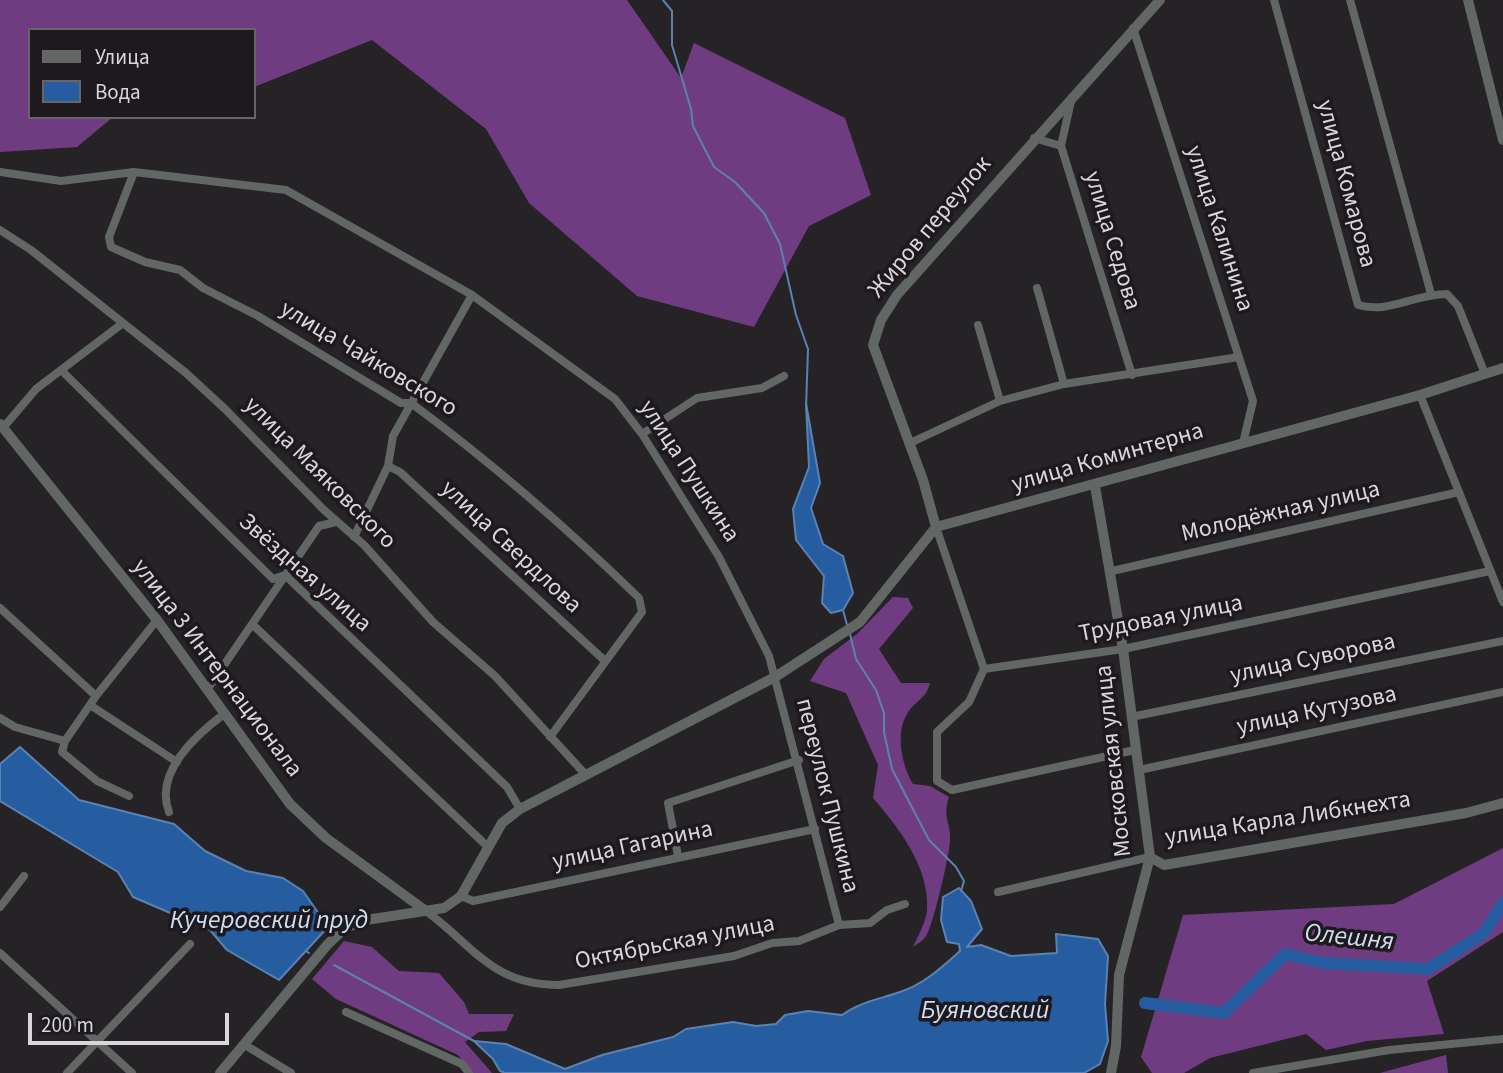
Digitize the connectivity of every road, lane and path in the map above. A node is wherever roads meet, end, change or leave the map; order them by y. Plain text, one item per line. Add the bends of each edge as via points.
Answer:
1 (1160, 0) edge
2 (1275, 0) edge
3 (1350, 0) edge
4 (1468, 0) edge
5 (1133, 29) junction
6 (1073, 95) junction
7 (1034, 138) junction
8 (1503, 140) edge
9 (1061, 146) junction
10 (0, 172) edge
11 (134, 172) junction
12 (0, 230) edge
13 (1037, 289) dead end
14 (1431, 294) junction
15 (472, 295) junction
16 (123, 323) junction
17 (978, 325) dead end
18 (1239, 357) junction
19 (1503, 368) edge
20 (61, 370) junction
21 (1485, 374) junction
22 (1132, 375) junction
23 (784, 376) dead end
24 (1064, 384) junction
25 (1420, 395) junction
26 (1000, 401) junction
27 (411, 403) junction
28 (2, 426) edge
29 (642, 434) junction
30 (910, 443) junction
31 (1243, 443) junction
32 (388, 466) junction
33 (1095, 485) junction
34 (1459, 492) junction
35 (337, 522) junction
36 (936, 527) junction
37 (354, 537) junction
38 (1112, 571) junction
39 (1490, 571) junction
40 (285, 575) junction
41 (1503, 602) edge
42 (0, 608) edge
43 (157, 620) junction
44 (253, 625) junction
45 (1503, 640) edge
46 (1124, 649) junction
47 (604, 660) junction
48 (984, 669) junction
49 (775, 677) junction
50 (208, 690) junction
51 (1503, 692) edge
52 (96, 696) junction
53 (90, 705) junction
54 (224, 714) junction
55 (1131, 716) junction
56 (0, 718) edge
57 (550, 737) junction
58 (65, 741) junction
59 (1135, 750) junction
60 (799, 760) junction
61 (177, 762) junction
62 (1139, 770) junction
63 (584, 774) junction
64 (129, 796) dead end
65 (1503, 803) edge
66 (520, 809) junction
67 (169, 812) dead end
68 (815, 829) junction
69 (487, 846) junction
70 (678, 856) junction
71 (1150, 857) junction
72 (1164, 865) junction
73 (24, 876) dead end
74 (1144, 880) junction
75 (998, 892) dead end
76 (461, 896) junction
77 (905, 904) dead end
78 (0, 907) edge
79 (426, 911) junction
80 (839, 925) junction
81 (190, 944) dead end
82 (0, 953) edge
83 (346, 1012) dead end
84 (1503, 1039) edge
85 (96, 1041) junction
86 (245, 1045) junction
87 (1292, 1070) edge
88 (66, 1073) edge
89 (132, 1073) edge
90 (220, 1073) edge
91 (291, 1073) edge
92 (470, 1073) edge
93 (1111, 1073) edge
94 (1253, 1073) edge

1 - 5 street, Жиров переулок
2 - 14 street, улица Комарова via 1358,305 1375,310
3 - 14 street
4 - 8 street
5 - 6 street, Жиров переулок
5 - 18 street, улица Калинина
6 - 7 street, Жиров переулок
6 - 9 street
7 - 9 street, улица Седова
7 - 30 street, Жиров переулок via 897,295 881,320 873,345
9 - 22 street, улица Седова
10 - 11 street, улица Пушкина via 61,181
11 - 15 street, улица Пушкина via 286,190
11 - 27 street, улица Чайковского via 109,237 111,247 180,270 401,403
12 - 16 street, улица Маяковского
13 - 24 street
14 - 21 street via 1447,294 1458,306
15 - 27 street
15 - 29 street, улица Пушкина via 615,399
16 - 20 street
16 - 35 street, улица Маяковского via 225,409
17 - 26 street
18 - 22 street
18 - 31 street, улица Калинина via 1253,401
19 - 21 street, улица Коминтерна
20 - 28 street via 36,388
20 - 40 street, Звёздная улица via 273,579
21 - 25 street, улица Коминтерна
22 - 24 street
23 - 29 street via 762,388 697,398
24 - 26 street
25 - 31 street, улица Коминтерна
25 - 34 street
26 - 30 street
27 - 32 street via 393,436
27 - 47 street, улица Чайковского via 561,523 639,598 642,612
28 - 43 street, улица 3 Интернационала
29 - 49 street, улица Пушкина via 719,557
30 - 36 street, Жиров переулок
31 - 33 street, улица Коминтерна
32 - 37 street
32 - 47 street, улица Свердлова
33 - 36 street, улица Коминтерна
33 - 38 street, Московская улица
34 - 38 street, Молодёжная улица
34 - 39 street
35 - 37 street, улица Маяковского
35 - 40 street via 319,526
36 - 48 street
36 - 49 street via 860,622
37 - 57 street, улица Маяковского
38 - 46 street, Московская улица
39 - 41 street
39 - 46 street, Трудовая улица
40 - 44 street
40 - 66 street, Звёздная улица via 507,787
42 - 52 street
43 - 50 street, улица 3 Интернационала
43 - 52 street
44 - 50 street
44 - 69 street
45 - 55 street, улица Суворова
46 - 48 street, Трудовая улица
46 - 55 street, Московская улица
47 - 57 street, улица Чайковского
48 - 59 street via 969,702 937,732 937,781 952,790
49 - 60 street, переулок Пушкина
49 - 63 street
50 - 54 street, улица 3 Интернационала
51 - 62 street, улица Кутузова
52 - 53 street
53 - 58 street
53 - 61 street
54 - 61 street via 198,733
54 - 79 street, улица 3 Интернационала via 290,804 326,838
55 - 59 street, Московская улица
56 - 58 street
57 - 63 street, улица Маяковского
58 - 64 street via 62,752 97,781
59 - 62 street, Московская улица
60 - 68 street, переулок Пушкина
60 - 70 street via 668,803
61 - 67 street via 164,800
62 - 71 street, Московская улица
63 - 66 street
65 - 72 street, улица Карла Либкнехта
66 - 69 street via 502,823
68 - 70 street, улица Гагарина
68 - 80 street, переулок Пушкина
69 - 76 street
70 - 76 street, улица Гагарина via 473,901
71 - 72 street, улица Карла Либкнехта
71 - 74 street, Московская улица
71 - 75 street, улица Карла Либкнехта
72 - 74 street
73 - 78 street
74 - 93 street, Московская улица via 1119,975
76 - 79 street via 444,908
77 - 80 street, Октябрьская улица via 870,923
79 - 80 street, Октябрьская улица via 507,977 537,985 734,956 772,943 799,941
79 - 86 street via 366,920 345,928
81 - 85 street
82 - 85 street
83 - 92 street via 462,1064
84 - 87 street via 1389,1050
85 - 88 street
85 - 89 street
86 - 90 street
86 - 91 street
87 - 94 street

